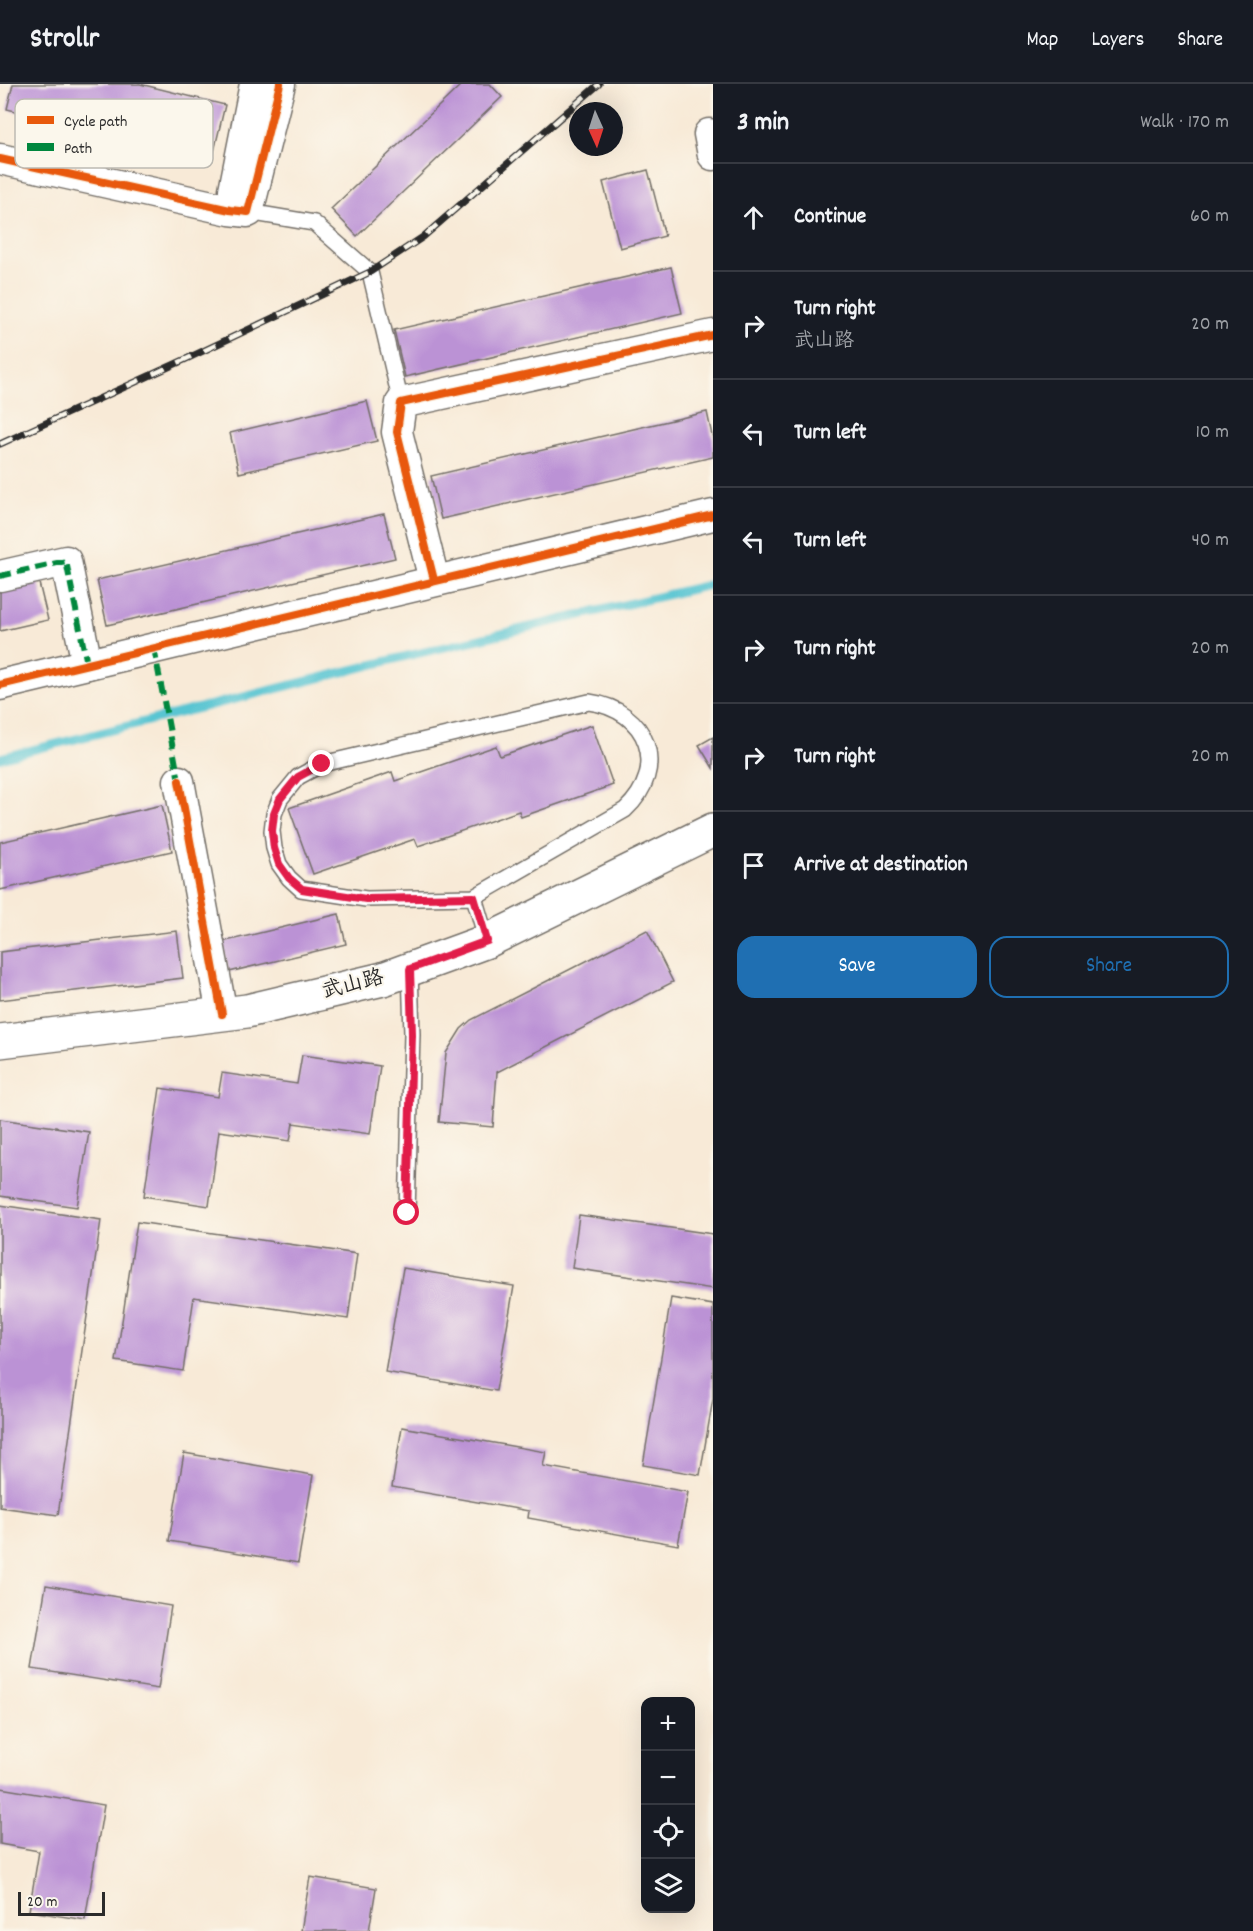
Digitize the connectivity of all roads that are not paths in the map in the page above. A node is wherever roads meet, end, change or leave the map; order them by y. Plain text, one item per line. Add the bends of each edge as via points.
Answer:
1 (255, 84) edge
2 (280, 84) edge
3 (0, 159) edge
4 (15, 162) edge
5 (41, 168) edge
6 (239, 211) junction
7 (713, 335) edge
8 (401, 403) junction
9 (713, 514) edge
10 (0, 576) edge
11 (435, 580) junction
12 (87, 664) junction
13 (0, 685) edge
14 (179, 781) dead end
15 (713, 830) edge
16 (474, 897) junction
17 (487, 941) junction
18 (410, 969) junction
19 (222, 1014) junction
20 (0, 1041) edge
21 (407, 1213) dead end

1 - 6 street
2 - 6 street
3 - 4 street
5 - 6 street
6 - 8 lane via 314,223 370,272
7 - 8 street
8 - 11 street via 397,432
9 - 11 street
10 - 12 street via 66,561
11 - 12 street
12 - 13 street
14 - 19 street
15 - 17 main road, 武山路
16 - 16 lane via 635,801 649,764 644,738 627,716 609,706 589,702 322,764 298,777 280,799 273,823 274,848 279,864 302,889 366,899
16 - 17 lane
17 - 18 main road, 武山路
18 - 19 main road, 武山路 via 372,982
18 - 21 lane
19 - 20 main road, 武山路

